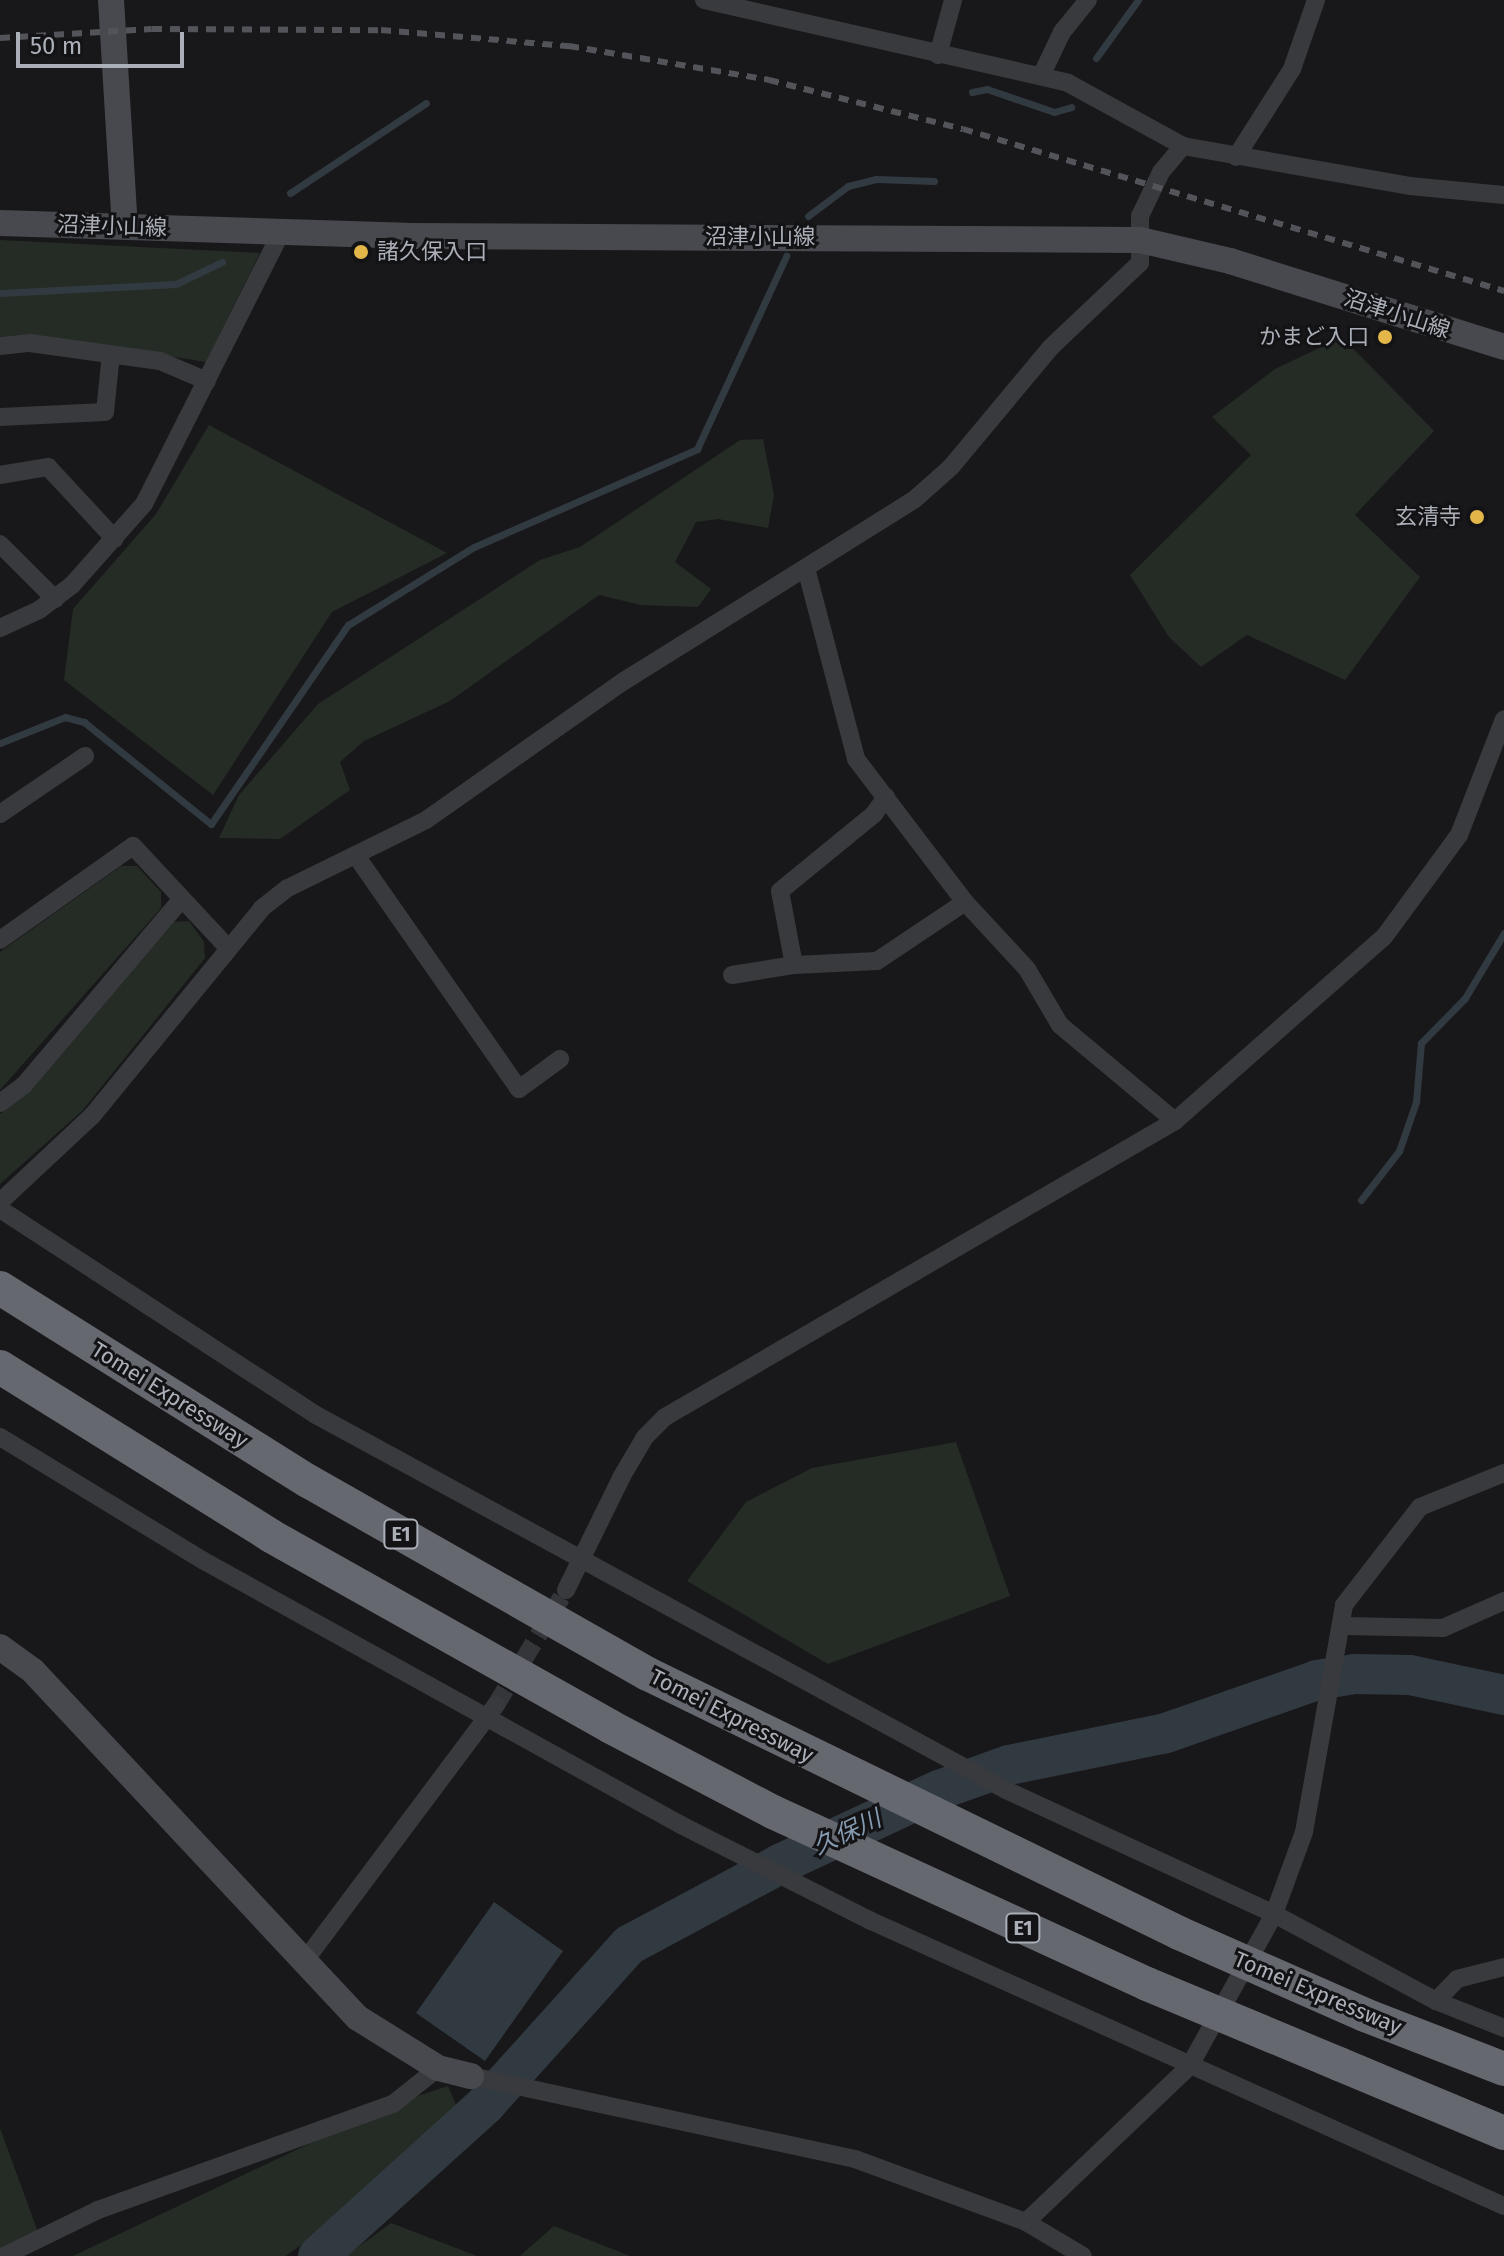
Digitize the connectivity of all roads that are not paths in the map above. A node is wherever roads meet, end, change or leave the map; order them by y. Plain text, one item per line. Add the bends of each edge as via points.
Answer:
1 (111, 0) edge
2 (704, 0) edge
3 (953, 0) edge
4 (1088, 0) edge
5 (1316, 0) edge
6 (768, 6) edge
7 (938, 55) junction
8 (1041, 76) junction
9 (1183, 146) junction
10 (1236, 157) junction
11 (1504, 195) edge
12 (0, 223) edge
13 (125, 226) junction
14 (282, 231) junction
15 (1140, 240) junction
16 (0, 346) edge
17 (1504, 347) edge
18 (111, 354) junction
19 (207, 381) junction
20 (0, 417) edge
21 (0, 475) edge
22 (115, 539) junction
23 (0, 544) edge
24 (806, 568) junction
25 (55, 599) junction
26 (0, 628) edge
27 (1504, 719) edge
28 (85, 756) dead end
29 (886, 797) junction
30 (0, 814) edge
31 (357, 857) junction
32 (181, 900) junction
33 (965, 902) junction
34 (0, 940) edge
35 (228, 948) junction
36 (794, 965) junction
37 (732, 975) dead end
38 (560, 1059) dead end
39 (0, 1103) edge
40 (1175, 1121) junction
41 (0, 1202) edge
42 (0, 1209) edge
43 (0, 1288) edge
44 (0, 1367) edge
45 (0, 1437) edge
46 (1504, 1473) edge
47 (582, 1558) junction
48 (566, 1590) tunnel mouth
49 (1504, 1601) edge
50 (1343, 1626) junction
51 (0, 1647) edge
52 (491, 1712) junction
53 (1274, 1914) junction
54 (303, 1963) junction
55 (1504, 1967) edge
56 (1436, 2001) junction
57 (1504, 2028) edge
58 (1189, 2067) junction
59 (438, 2068) junction
60 (1504, 2069) edge
61 (471, 2076) joint
62 (1504, 2133) edge
63 (1504, 2206) edge
64 (1026, 2222) junction
65 (4, 2256) edge
66 (1083, 2256) edge

1 - 13 main road
2 - 6 street
3 - 7 street
4 - 8 street via 1062,32
5 - 10 street via 1292,69
6 - 7 street
7 - 8 street
8 - 9 street via 1068,83
9 - 10 street
9 - 15 street via 1161,172 1140,216
10 - 11 street via 1410,186
12 - 13 main road, 沼津小山線
13 - 14 main road, 沼津小山線
14 - 15 main road, 沼津小山線
14 - 19 street
15 - 17 main road, 沼津小山線 via 1230,261
15 - 24 street via 1140,263 1050,348 951,467 915,499
16 - 18 street via 30,343
18 - 19 street via 160,361
18 - 20 street via 105,412
19 - 22 street via 144,504
21 - 22 street via 48,467
22 - 25 street
23 - 25 street
24 - 29 street via 848,743
24 - 31 street via 624,681 426,820
25 - 26 street
27 - 40 street via 1459,835 1407,910
28 - 30 street
29 - 33 street
29 - 36 street via 874,814 780,891
31 - 35 street via 288,888 262,908
31 - 38 street via 519,1089
32 - 34 street via 133,846
32 - 35 street
32 - 39 street via 24,1085
33 - 36 street via 877,961
33 - 40 street via 1027,969 1060,1025
35 - 41 street via 92,1116
36 - 37 street
40 - 47 street via 665,1417 645,1437
42 - 47 street via 316,1415
43 - 60 highway, Tomei Expressway / E1, bridge via 308,1481 648,1674 1179,1933
44 - 62 highway, E1, bridge via 409,1616 773,1812 1147,1984
45 - 52 street via 204,1561
46 - 50 street via 1420,1507 1344,1605
47 - 48 street
47 - 53 street via 1006,1790
49 - 50 street via 1443,1628
50 - 53 street via 1304,1832
51 - 54 main road via 33,1671
52 - 54 street
52 - 58 street via 738,1853
53 - 56 street
53 - 58 street
54 - 59 main road via 358,2018
55 - 56 street via 1457,1979
56 - 57 street
58 - 63 street
58 - 64 street
59 - 61 main road
59 - 65 street via 393,2104 98,2210
61 - 64 street via 855,2159
64 - 66 street

